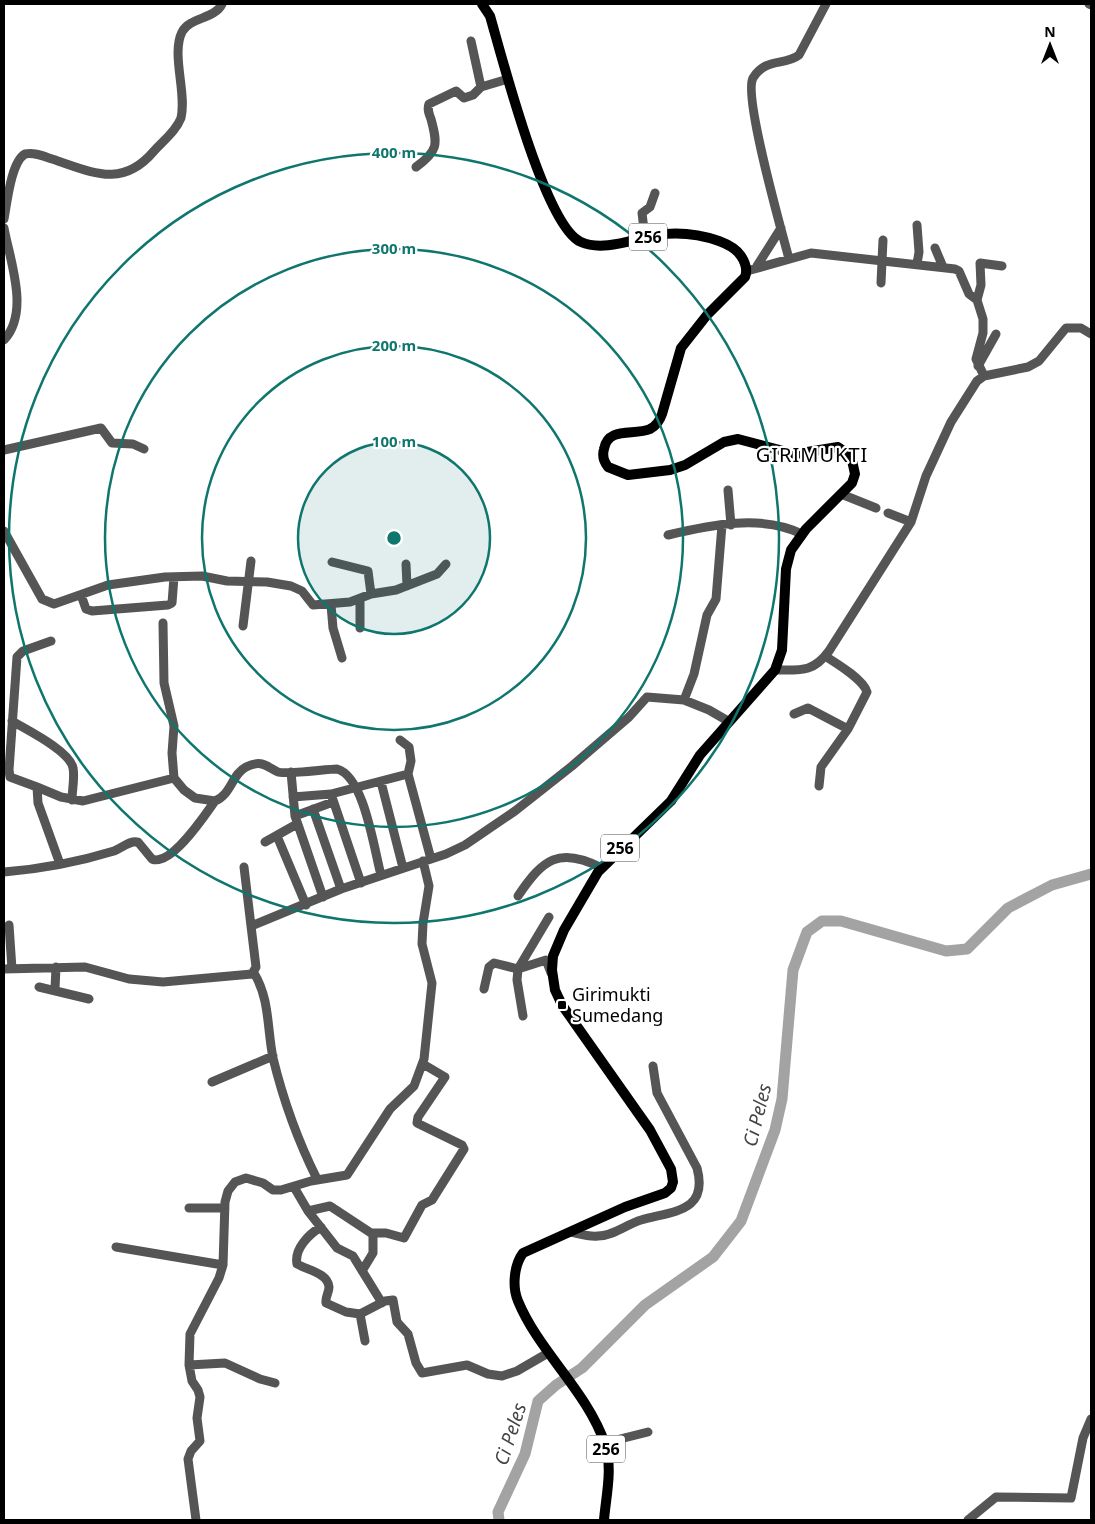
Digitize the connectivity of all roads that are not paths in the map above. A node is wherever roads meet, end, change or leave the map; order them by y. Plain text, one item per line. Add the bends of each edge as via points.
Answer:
1 (222, 4) edge
2 (482, 4) edge
3 (826, 4) edge
4 (471, 42) dead end
5 (508, 78) junction
6 (481, 87) junction
7 (416, 167) dead end
8 (655, 193) dead end
9 (4, 219) edge
10 (917, 225) dead end
11 (4, 228) edge
12 (781, 228) junction
13 (645, 238) junction
14 (883, 240) dead end
15 (935, 248) dead end
16 (789, 259) junction
17 (882, 260) junction
18 (917, 264) junction
19 (1002, 266) dead end
20 (943, 267) junction
21 (752, 269) junction
22 (881, 283) dead end
23 (977, 300) junction
24 (996, 334) dead end
25 (1091, 334) edge
26 (4, 340) edge
27 (978, 366) junction
28 (984, 376) junction
29 (144, 449) dead end
30 (4, 450) edge
31 (728, 490) dead end
32 (841, 494) junction
33 (876, 508) dead end
34 (888, 513) dead end
35 (910, 522) junction
36 (726, 525) junction
37 (4, 531) edge
38 (802, 534) junction
39 (668, 535) dead end
40 (251, 561) dead end
41 (332, 562) dead end
42 (406, 564) dead end
43 (446, 564) dead end
44 (174, 577) junction
45 (248, 581) junction
46 (407, 586) junction
47 (371, 594) junction
48 (81, 595) junction
49 (360, 599) junction
50 (331, 605) junction
51 (163, 623) dead end
52 (243, 626) dead end
53 (360, 628) dead end
54 (52, 641) dead end
55 (825, 656) junction
56 (342, 658) dead end
57 (775, 670) junction
58 (684, 700) junction
59 (794, 714) dead end
60 (12, 721) junction
61 (728, 721) junction
62 (848, 728) junction
63 (400, 740) dead end
64 (7, 753) edge
65 (291, 772) junction
66 (408, 774) junction
67 (174, 778) junction
68 (381, 782) junction
69 (819, 786) dead end
70 (37, 787) junction
71 (358, 788) junction
72 (293, 797) junction
73 (332, 798) junction
74 (72, 800) junction
75 (215, 801) junction
76 (313, 809) junction
77 (296, 820) junction
78 (277, 836) junction
79 (265, 842) dead end
80 (427, 860) junction
81 (60, 864) junction
82 (244, 868) dead end
83 (403, 868) junction
84 (602, 868) junction
85 (4, 872) edge
86 (381, 875) junction
87 (361, 883) junction
88 (342, 889) junction
89 (518, 896) dead end
90 (323, 898) junction
91 (306, 905) junction
92 (549, 917) dead end
93 (9, 925) dead end
94 (252, 926) junction
95 (56, 966) junction
96 (8, 969) edge
97 (518, 969) junction
98 (254, 973) junction
99 (552, 974) junction
100 (39, 987) dead end
101 (55, 989) junction
102 (484, 989) dead end
103 (89, 999) dead end
104 (523, 1016) dead end
105 (273, 1056) junction
106 (423, 1064) junction
107 (653, 1066) dead end
108 (212, 1082) dead end
109 (317, 1180) junction
110 (294, 1187) junction
111 (189, 1208) dead end
112 (225, 1208) junction
113 (308, 1211) junction
114 (321, 1227) junction
115 (571, 1232) junction
116 (373, 1233) junction
117 (116, 1247) dead end
118 (223, 1265) junction
119 (362, 1271) junction
120 (382, 1303) junction
121 (360, 1314) junction
122 (365, 1341) dead end
123 (548, 1353) junction
124 (188, 1365) junction
125 (275, 1383) dead end
126 (1091, 1419) edge
127 (648, 1432) dead end
128 (604, 1443) junction
129 (196, 1520) edge
130 (604, 1520) edge
131 (968, 1520) edge

1 - 9 street via 182,32 179,49 181,118 146,162 130,171 104,175 42,155 25,154 14,168
2 - 5 main road, 256 via 490,16
3 - 12 street via 800,55 764,67 750,85 750,97
4 - 6 street
5 - 6 street
5 - 13 main road, 256 via 523,129 554,207 570,235 582,243 596,246
6 - 7 street via 470,96 463,97 456,91 428,105 436,142 430,156
8 - 13 street via 650,207 643,212
10 - 18 street
11 - 26 street via 16,310 14,324
12 - 16 street
12 - 21 street
13 - 21 main road, 256 via 680,234 713,239 736,250
14 - 17 street
15 - 20 street
16 - 17 street via 811,253
16 - 21 street
17 - 18 street
17 - 22 street
18 - 20 street
19 - 23 street via 980,263 981,285
20 - 23 street via 959,271 969,294
21 - 32 main road, 256 via 707,315 681,348 657,423 647,430 610,437 604,447 604,460 608,467 620,473 647,474 685,465 731,440 750,441 795,454 838,447 851,456 855,474
23 - 27 street via 984,325 976,355
24 - 27 street
25 - 28 street via 1081,328 1066,328 1039,361 1028,367
27 - 28 street
28 - 35 street via 977,381 951,422 926,476
29 - 30 street via 133,444 112,443 101,428
31 - 36 street
32 - 33 street
32 - 38 main road, 256
34 - 35 street
35 - 55 street
36 - 38 street via 780,524
36 - 39 street via 704,526
36 - 58 street via 716,600 707,615 696,668
37 - 48 street via 42,599 54,604
38 - 57 main road, 256 via 787,562 782,650
40 - 45 street
41 - 47 street via 368,571
42 - 46 street
43 - 46 street via 437,574
44 - 45 street via 202,576
44 - 48 street via 124,582
44 - 48 street via 174,598 168,605 92,611 86,609
45 - 50 street via 291,586 302,591 312,605
45 - 52 street
46 - 47 street
47 - 49 street
49 - 50 street
49 - 53 street
50 - 56 street via 333,628
51 - 67 street via 164,683 174,726
54 - 60 street via 23,651 17,657
55 - 57 street via 814,666
55 - 62 street via 867,690
57 - 61 main road, 256
58 - 61 street
58 - 80 street via 646,698 629,717 515,811 465,845
59 - 62 street via 808,708
60 - 64 street
60 - 74 street via 49,744 70,762 74,770
61 - 84 main road, 256 via 697,758 671,801
62 - 69 street via 821,767
63 - 66 street via 406,743 411,756
64 - 70 street via 10,777
65 - 71 street via 337,769 349,774
65 - 72 street
65 - 75 street via 280,773 268,765 249,766 242,769 226,792
66 - 68 street
66 - 80 street
67 - 74 street via 95,799
67 - 75 street via 195,798
68 - 71 street
68 - 83 street
70 - 74 street
70 - 81 street via 38,803
71 - 73 street
71 - 86 street
72 - 73 street
72 - 77 street
73 - 76 street
73 - 87 street
75 - 81 street via 192,832 165,858 152,859 138,842 133,841 112,851
76 - 77 street
76 - 88 street
77 - 78 street
77 - 90 street
78 - 79 street
78 - 91 street
80 - 83 street
80 - 106 street via 429,886 422,944 432,990
81 - 85 street
82 - 94 street
83 - 86 street
84 - 89 street via 578,858 555,858 539,869
84 - 99 main road, 256 via 559,939 553,956
86 - 87 street
87 - 88 street
88 - 90 street
90 - 91 street
91 - 94 street
92 - 97 street
93 - 96 street
94 - 98 street
95 - 96 street
95 - 98 street via 85,967 129,979 163,982 214,980
95 - 101 street
97 - 99 street via 546,960
97 - 102 street via 491,964
97 - 104 street
98 - 105 street via 265,998
99 - 115 main road, 256 via 562,1005 650,1130 673,1176 672,1186 665,1193
100 - 101 street
101 - 103 street
105 - 108 street
105 - 109 street via 297,1136
106 - 109 street via 414,1086 390,1109 351,1172 342,1177
106 - 116 street via 445,1077 417,1123 464,1150 432,1200 422,1205 403,1239 386,1233
107 - 115 street via 657,1093 697,1168 699,1180 695,1198 682,1210 638,1220 602,1236
109 - 110 street
110 - 112 street via 273,1190 252,1178 241,1178 228,1191
110 - 113 street
111 - 112 street
112 - 118 street
113 - 114 street
113 - 116 street via 330,1206
114 - 119 street via 336,1248 354,1256
114 - 121 street via 306,1237 297,1264 320,1274 328,1282 326,1303
115 - 123 main road, 256 via 523,1253 517,1267 515,1289 518,1300
116 - 119 street via 374,1253
117 - 118 street
118 - 124 street via 193,1326
119 - 120 street
120 - 121 street
120 - 123 street via 393,1300 397,1322 408,1334 422,1373 467,1365 491,1376 502,1376
121 - 122 street
123 - 128 main road, 256 via 592,1417
124 - 125 street via 225,1363
124 - 129 street via 200,1397 197,1418 200,1441 188,1459
126 - 131 street via 1083,1438 1072,1498 996,1497
127 - 128 street
128 - 130 main road, 256 via 608,1466

